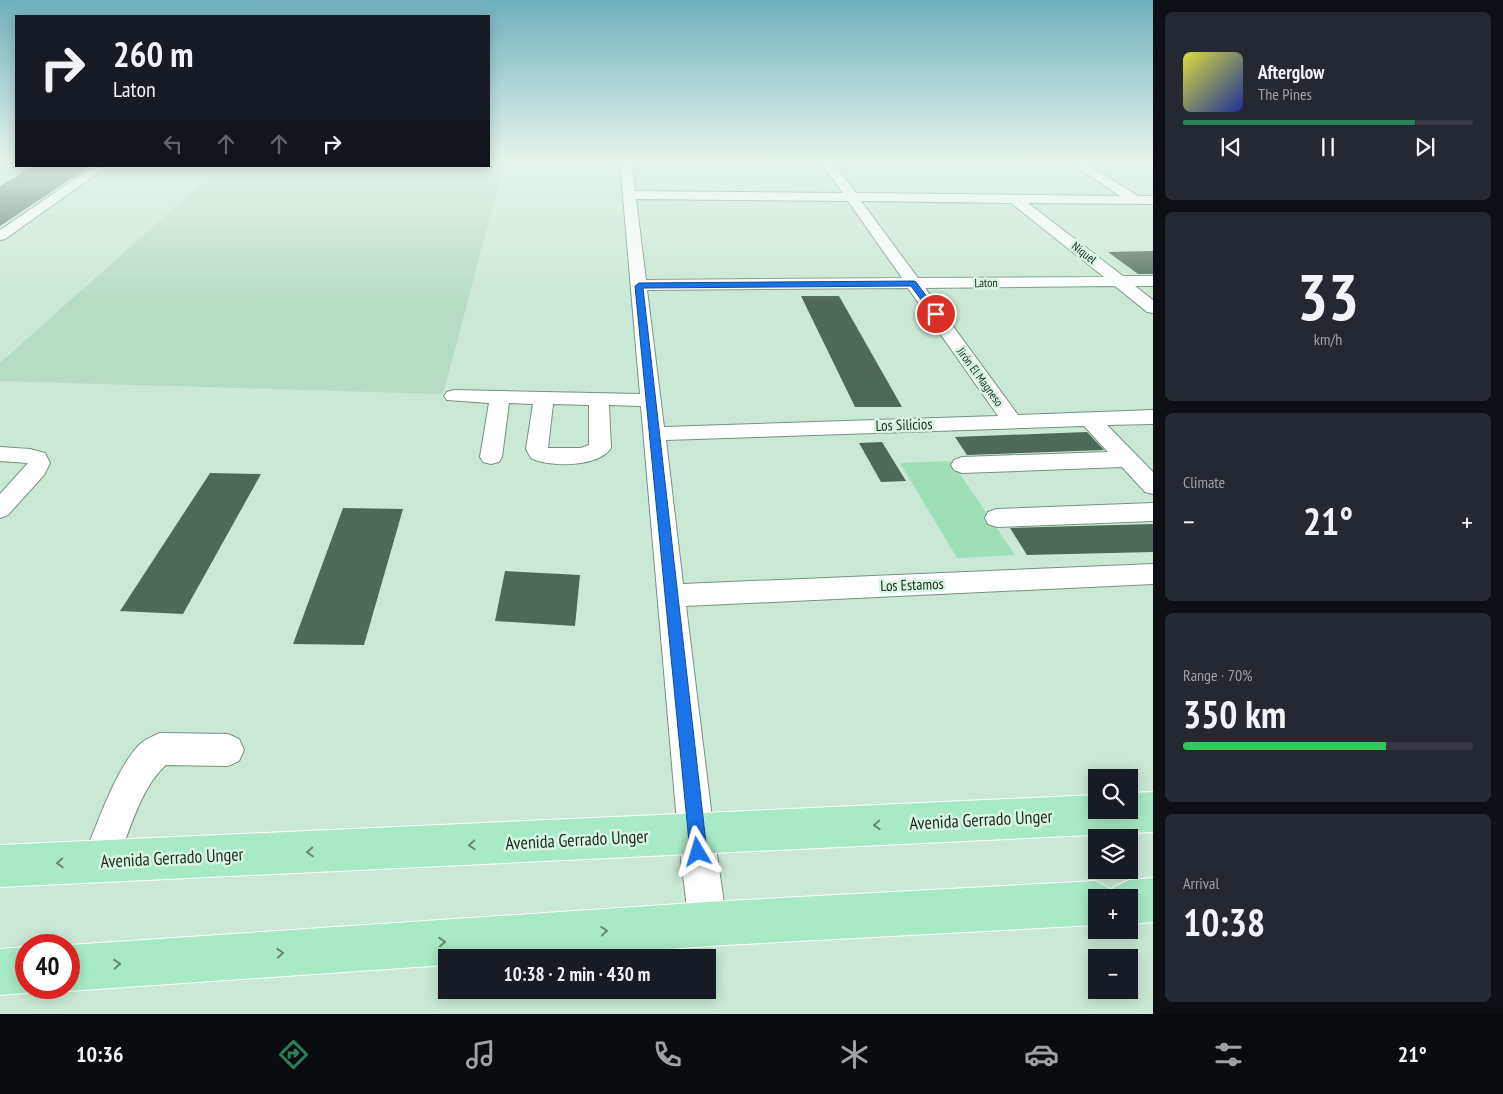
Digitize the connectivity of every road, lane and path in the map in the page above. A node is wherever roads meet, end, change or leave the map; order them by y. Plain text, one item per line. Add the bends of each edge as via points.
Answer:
1 (40, 208) edge
2 (631, 208) edge
3 (860, 208) edge
4 (1027, 208) edge
5 (0, 236) edge
6 (1119, 281) junction
7 (1153, 281) edge
8 (914, 284) junction
9 (639, 286) junction
10 (1153, 308) edge
11 (454, 396) dead end
12 (500, 397) junction
13 (544, 398) junction
14 (599, 399) junction
15 (651, 400) junction
16 (1153, 417) edge
17 (1089, 419) junction
18 (1012, 422) junction
19 (654, 434) junction
20 (0, 454) edge
21 (491, 457) dead end
22 (1128, 459) junction
23 (962, 465) dead end
24 (1153, 486) edge
25 (0, 509) edge
26 (1153, 512) edge
27 (997, 518) dead end
28 (1153, 574) edge
29 (671, 596) junction
30 (228, 750) dead end
31 (1153, 812) edge
32 (696, 834) junction
33 (100, 861) junction
34 (0, 866) edge
35 (1153, 900) edge
36 (1138, 901) edge
37 (1088, 903) edge
38 (708, 924) junction
39 (80, 967) edge
40 (15, 971) edge
41 (0, 972) edge

1 - 5 street
2 - 9 street
3 - 8 street, Jirón El Magneso
4 - 6 street, Niquel
6 - 7 street, Laton
6 - 8 street, Laton
6 - 10 street, Niquel
8 - 9 street, Laton
8 - 18 street, Jirón El Magneso
9 - 15 street
11 - 12 street
12 - 13 street
12 - 21 street
13 - 14 street
13 - 14 street via 537,449 543,455 586,455 600,448
14 - 15 street
15 - 19 street
16 - 17 street, Los Silicios
17 - 18 street, Los Silicios
17 - 22 street
18 - 19 street, Los Silicios
19 - 29 street
20 - 25 street via 30,456 39,462 36,470
22 - 23 street
22 - 24 street
26 - 27 street
28 - 29 street, Los Estamos
29 - 32 street
30 - 33 street via 160,749 152,754 136,779
31 -> 32 main road, Avenida Gerrado Unger
32 -> 33 main road, Avenida Gerrado Unger
32 - 38 street
33 -> 34 main road, Avenida Gerrado Unger
35 - 36 main road
37 - 38 main road
39 -> 38 main road
40 - 41 main road

